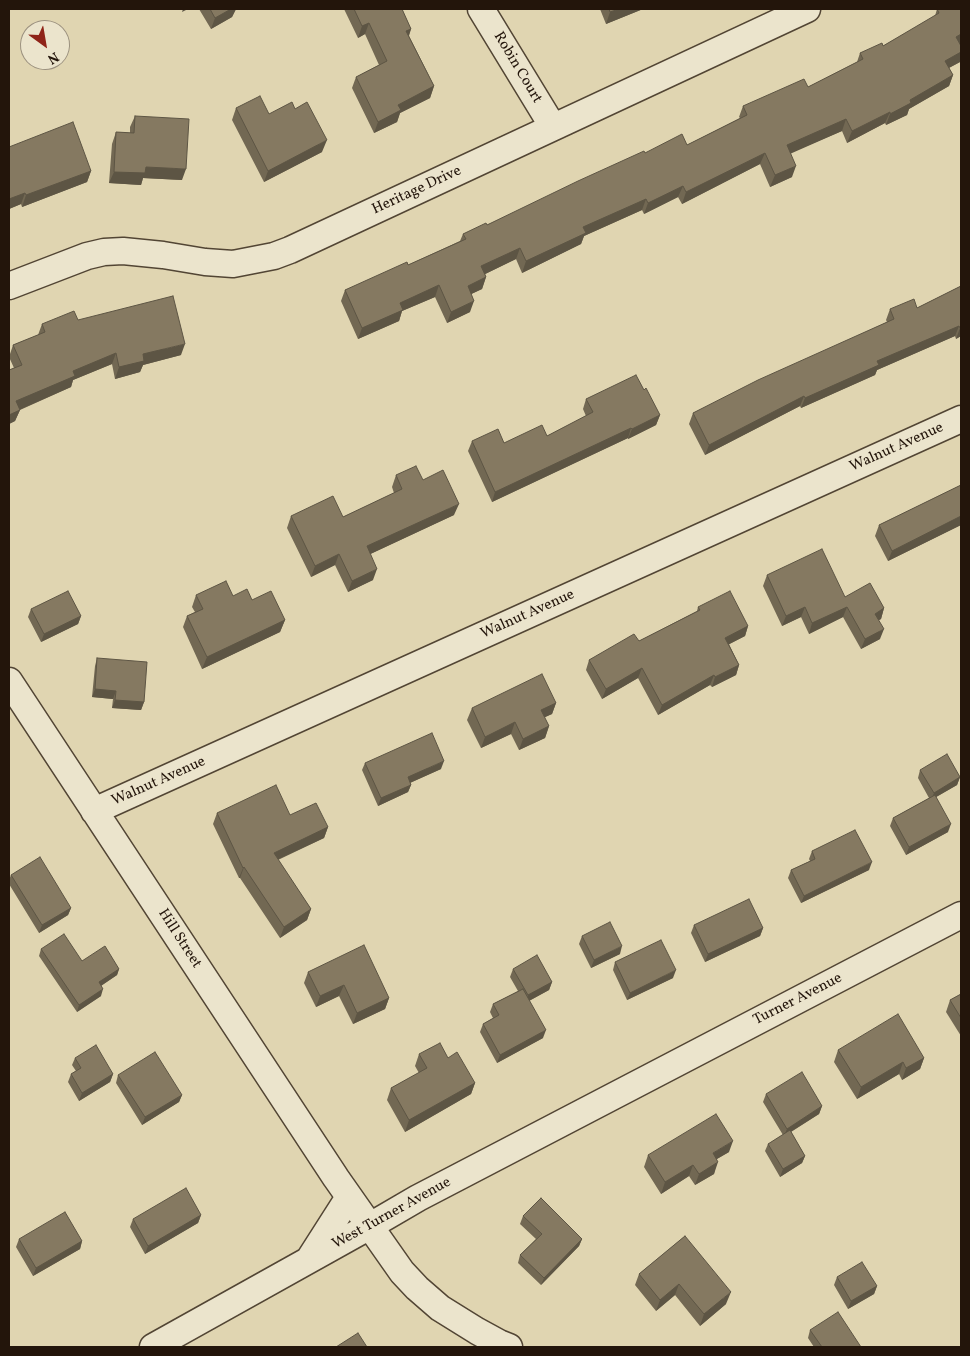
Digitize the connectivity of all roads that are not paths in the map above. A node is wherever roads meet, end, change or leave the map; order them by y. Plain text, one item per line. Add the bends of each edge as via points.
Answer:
1 (481, 9) edge
2 (807, 9) edge
3 (553, 127) junction
4 (9, 286) edge
5 (961, 419) edge
6 (9, 681) edge
7 (94, 811) junction
8 (961, 915) edge
9 (634, 1085) joint
10 (349, 1197) junction
11 (370, 1226) junction
12 (309, 1260) junction
13 (153, 1347) edge
14 (509, 1347) edge

1 - 3 street, Robin Court
2 - 3 street, Heritage Drive
3 - 4 street, Heritage Drive via 274,256 233,264 123,251 104,252
5 - 7 street, Walnut Avenue
6 - 7 street, Hill Street
7 - 10 street, Hill Street
8 - 9 street, Turner Avenue
9 - 11 street, West Turner Avenue
10 - 11 street, Hill Street
10 - 12 street
11 - 12 street, West Turner Avenue
11 - 14 street, Hill Street via 417,1288 440,1308
12 - 13 street, West Turner Avenue

